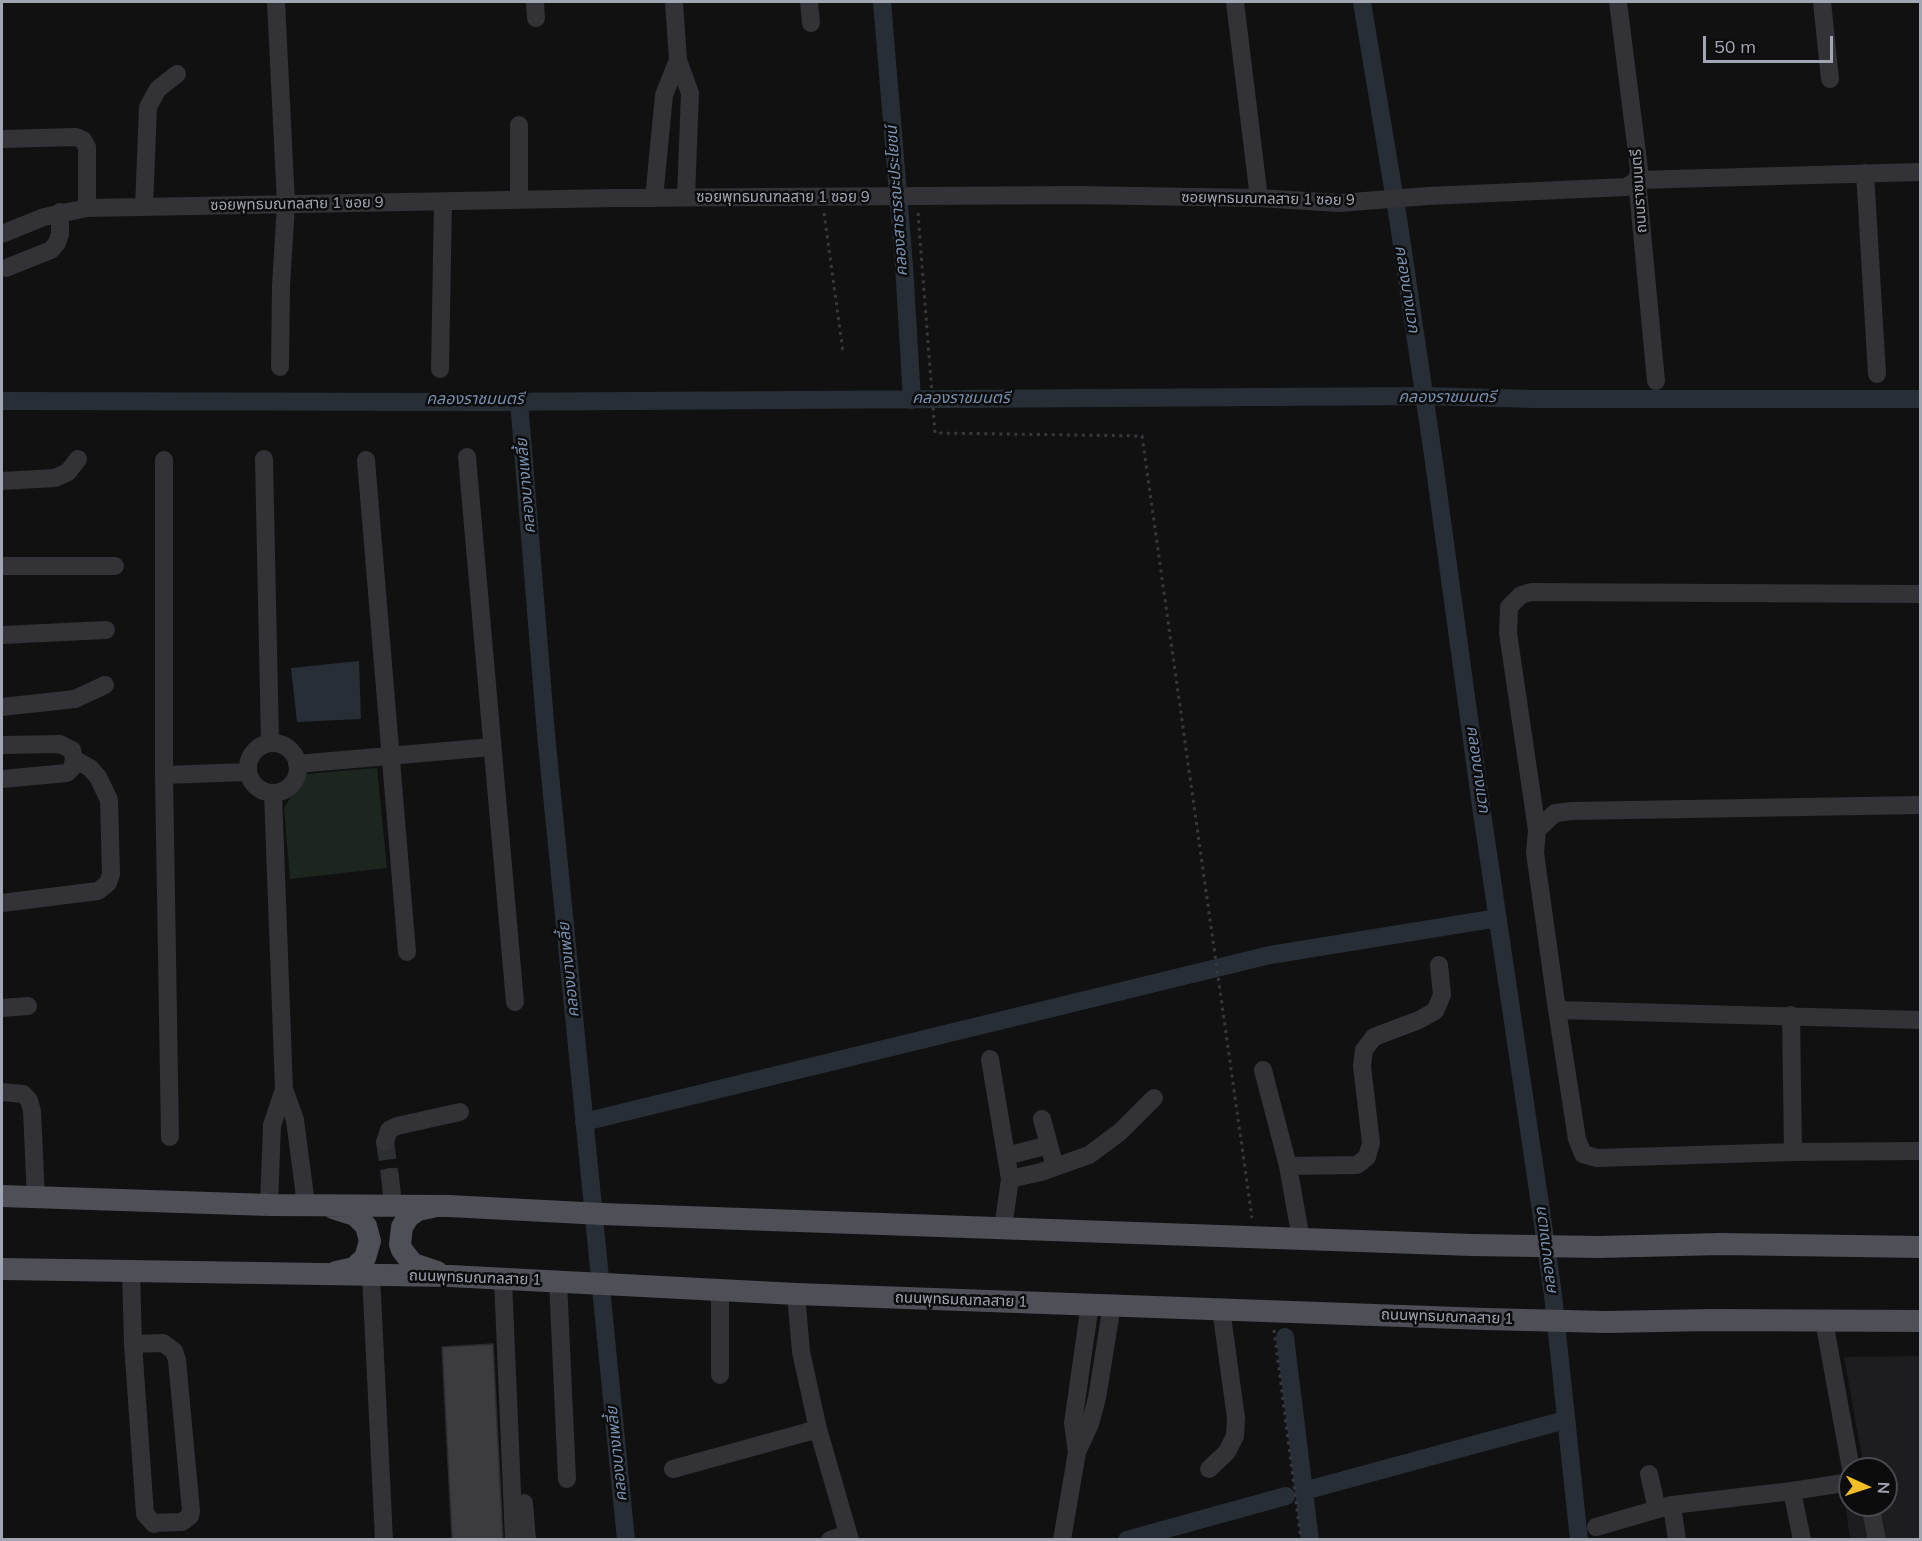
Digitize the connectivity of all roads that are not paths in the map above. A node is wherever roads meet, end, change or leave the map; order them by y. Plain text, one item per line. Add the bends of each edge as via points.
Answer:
1 (276, 2) edge
2 (674, 2) edge
3 (809, 2) edge
4 (1235, 2) edge
5 (1618, 2) edge
6 (1822, 2) edge
7 (811, 23) dead end
8 (678, 60) junction
9 (177, 74) dead end
10 (1830, 79) dead end
11 (519, 125) dead end
12 (2, 138) edge
13 (1920, 172) edge
14 (1864, 173) junction
15 (1637, 180) junction
16 (686, 197) junction
17 (654, 198) junction
18 (1259, 198) junction
19 (519, 200) junction
20 (442, 201) junction
21 (286, 204) junction
22 (144, 207) junction
23 (87, 208) junction
24 (60, 212) junction
25 (2, 234) edge
26 (6, 268) dead end
27 (280, 367) dead end
28 (440, 369) dead end
29 (1877, 374) dead end
30 (1656, 381) dead end
31 (467, 457) dead end
32 (78, 459) dead end
33 (264, 459) dead end
34 (164, 460) dead end
35 (366, 460) dead end
36 (2, 481) edge
37 (2, 566) edge
38 (115, 566) dead end
39 (1920, 594) edge
40 (106, 630) dead end
41 (2, 635) edge
42 (105, 685) dead end
43 (2, 707) edge
44 (270, 743) junction
45 (2, 745) edge
46 (492, 747) junction
47 (392, 756) junction
48 (74, 759) junction
49 (297, 764) junction
50 (248, 772) junction
51 (164, 775) junction
52 (2, 779) edge
53 (273, 794) junction
54 (1920, 805) edge
55 (1538, 830) junction
56 (2, 903) edge
57 (407, 952) dead end
58 (1439, 965) dead end
59 (515, 1002) dead end
60 (28, 1006) dead end
61 (2, 1008) edge
62 (1557, 1011) junction
63 (1791, 1015) junction
64 (1920, 1020) edge
65 (990, 1059) dead end
66 (1263, 1070) dead end
67 (284, 1089) junction
68 (2, 1092) edge
69 (1154, 1098) dead end
70 (460, 1112) dead end
71 (1042, 1119) dead end
72 (170, 1137) dead end
73 (385, 1142) dead end
74 (1049, 1145) junction
75 (1793, 1152) junction
76 (1920, 1152) edge
77 (1006, 1156) junction
78 (1288, 1166) junction
79 (1055, 1167) junction
80 (390, 1177) tunnel mouth
81 (1010, 1179) junction
82 (2, 1196) edge
83 (36, 1198) junction
84 (313, 1204) junction
85 (269, 1205) junction
86 (393, 1205) junction
87 (449, 1206) junction
88 (1004, 1228) junction
89 (1301, 1239) junction
90 (1920, 1246) edge
91 (2, 1269) edge
92 (131, 1271) junction
93 (315, 1274) junction
94 (371, 1275) junction
95 (450, 1276) junction
96 (507, 1279) junction
97 (558, 1281) junction
98 (720, 1290) junction
99 (796, 1294) junction
100 (1101, 1305) junction
101 (1221, 1309) junction
102 (1920, 1320) edge
103 (1824, 1321) junction
104 (133, 1344) junction
105 (720, 1375) dead end
106 (818, 1429) junction
107 (1849, 1457) edge
108 (673, 1469) dead end
109 (1209, 1469) dead end
110 (1649, 1474) dead end
111 (567, 1479) dead end
112 (1838, 1484) edge
113 (1792, 1491) junction
114 (1665, 1507) junction
115 (1872, 1517) edge
116 (1596, 1527) dead end
117 (1063, 1535) edge
118 (849, 1537) edge
119 (384, 1539) edge
120 (514, 1539) edge
121 (527, 1539) edge
122 (830, 1539) edge
123 (1677, 1539) edge
124 (1802, 1539) edge
125 (1876, 1539) edge

1 - 21 street
2 - 8 street
3 - 7 street
4 - 18 street
5 - 15 street, ถนนราชมนตรี via 1639,169
6 - 10 street
8 - 16 street via 690,93
8 - 17 street via 664,95
9 - 22 street via 158,89 148,107
11 - 19 street
12 - 23 street via 83,140 87,147
13 - 14 street, ซอยพุทธมณฑลสาย 1 ซอย 9
14 - 15 street, ซอยพุทธมณฑลสาย 1 ซอย 9
14 - 29 street
15 - 18 street, ซอยพุทธมณฑลสาย 1 ซอย 9 via 1626,187 1339,203
15 - 30 street, ถนนราชมนตรี
16 - 17 street, ซอยพุทธมณฑลสาย 1 ซอย 9
16 - 18 street, ซอยพุทธมณฑลสาย 1 ซอย 9
17 - 19 street, ซอยพุทธมณฑลสาย 1 ซอย 9
19 - 20 street, ซอยพุทธมณฑลสาย 1 ซอย 9
20 - 21 street, ซอยพุทธมณฑลสาย 1 ซอย 9
20 - 28 street
21 - 22 street, ซอยพุทธมณฑลสาย 1 ซอย 9
21 - 27 street
22 - 23 street, ซอยพุทธมณฑลสาย 1 ซอย 9
23 - 24 street, ซอยพุทธมณฑลสาย 1 ซอย 9
24 - 25 street, ซอยพุทธมณฑลสาย 1 ซอย 9
24 - 26 street via 60,234 51,250
31 - 46 street
32 - 36 street via 68,472 55,478
33 - 44 street
34 - 51 street
35 - 47 street
37 - 38 street
39 - 55 street via 1521,595 1509,607 1508,633
40 - 41 street
42 - 43 street via 75,699
44 - 49 street via 287,748
44 - 50 street via 253,753
45 - 48 street via 60,744 72,750
46 - 47 street
46 - 59 street
47 - 49 street
47 - 57 street
48 - 52 street via 67,772
48 - 56 street via 98,777 109,800 108,883 98,891
49 - 53 street via 295,780
50 - 51 street
50 - 53 street via 257,788
51 - 72 street
53 - 67 street
54 - 55 street via 1572,811 1555,813
55 - 62 street via 1535,853
58 - 78 street via 1442,995 1435,1011 1374,1037 1364,1050 1362,1066 1371,1143 1367,1158 1357,1165
60 - 61 street
62 - 63 street
62 - 75 street via 1577,1139 1583,1154 1597,1158
63 - 64 street
63 - 75 street
65 - 77 street
66 - 78 street
67 - 84 street via 295,1120
67 - 85 street via 272,1125
68 - 83 street via 23,1094 29,1100
69 - 79 street via 1104,1145
70 - 73 street via 397,1126 389,1130
71 - 74 street
74 - 77 street
74 - 79 street
75 - 76 street
77 - 81 street
78 - 89 street
79 - 81 street
80 - 86 street
81 - 88 street
82 - 83 main road
83 - 85 main road
84 - 85 main road
84 - 86 main road
84 - 93 main road via 355,1215 366,1226 370,1241 364,1258 354,1268
86 - 87 main road
87 - 88 main road
87 - 95 main road via 418,1210 409,1216 400,1234 402,1250 413,1264
88 - 89 main road
89 - 90 main road via 1599,1247
91 - 92 main road, ถนนพุทธมณฑลสาย 1
92 - 93 main road, ถนนพุทธมณฑลสาย 1
92 - 104 street
93 - 94 main road, ถนนพุทธมณฑลสาย 1
94 - 95 main road, ถนนพุทธมณฑลสาย 1
94 - 119 street
95 - 96 main road, ถนนพุทธมณฑลสาย 1
96 - 97 main road, ถนนพุทธมณฑลสาย 1
96 - 120 street
96 - 121 street
97 - 98 main road, ถนนพุทธมณฑลสาย 1
97 - 111 street
98 - 99 main road, ถนนพุทธมณฑลสาย 1
98 - 105 street
99 - 100 main road, ถนนพุทธมณฑลสาย 1
99 - 106 street via 801,1352
100 - 101 main road, ถนนพุทธมณฑลสาย 1
100 - 117 street via 1097,1398 1077,1452
101 - 103 main road, ถนนพุทธมณฑลสาย 1 via 1606,1322
101 - 109 street via 1235,1436 1227,1452
102 - 103 main road, ถนนพุทธมณฑลสาย 1
103 - 107 street
104 - 104 street via 145,1514 154,1524 182,1522 191,1511 177,1360 174,1351 163,1343
106 - 108 street
106 - 118 street
110 - 114 street
112 - 113 street
113 - 114 street
113 - 124 street
114 - 116 street
114 - 123 street
115 - 125 street
118 - 122 street

